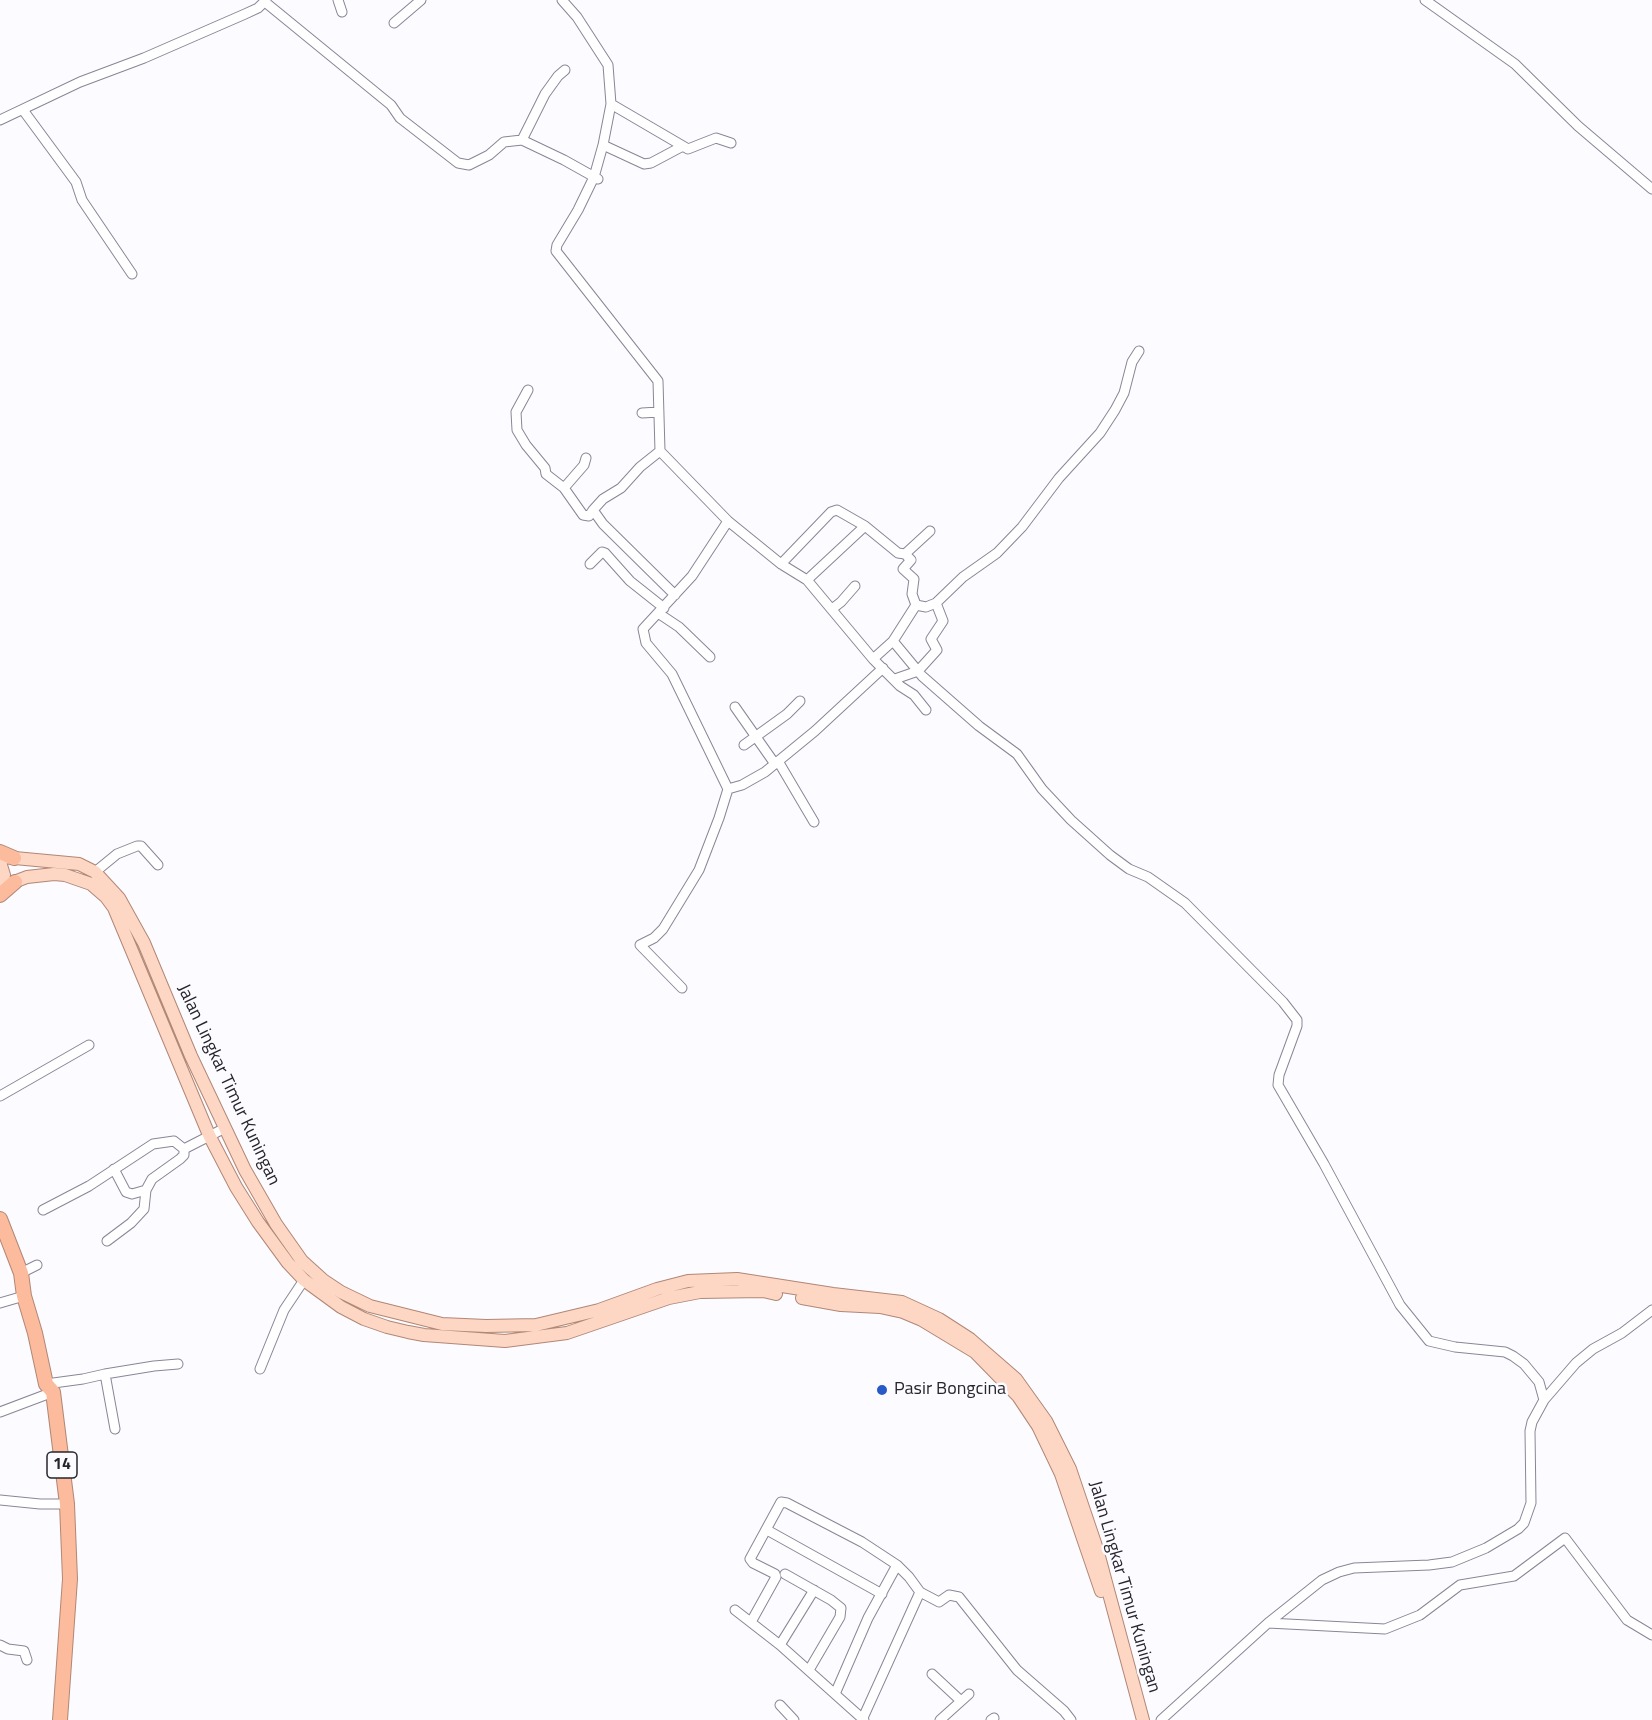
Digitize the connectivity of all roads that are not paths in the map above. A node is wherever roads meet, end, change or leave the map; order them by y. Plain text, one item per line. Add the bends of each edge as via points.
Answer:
1 (338, 0) edge
2 (421, 0) edge
3 (562, 0) edge
4 (1425, 0) edge
5 (1443, 0) edge
6 (266, 1) edge
7 (1437, 9) junction
8 (342, 12) dead end
9 (394, 23) dead end
10 (565, 70) dead end
11 (611, 104) junction
12 (23, 110) junction
13 (0, 120) edge
14 (522, 140) junction
15 (731, 143) dead end
16 (603, 145) junction
17 (683, 146) junction
18 (596, 178) junction
19 (1652, 189) edge
20 (132, 274) dead end
21 (1139, 351) dead end
22 (528, 390) dead end
23 (658, 412) junction
24 (642, 414) dead end
25 (660, 451) junction
26 (586, 458) dead end
27 (564, 488) junction
28 (593, 510) junction
29 (728, 521) junction
30 (866, 526) junction
31 (930, 531) dead end
32 (905, 554) junction
33 (590, 564) dead end
34 (781, 564) junction
35 (807, 580) junction
36 (855, 585) dead end
37 (675, 595) junction
38 (936, 603) junction
39 (916, 605) junction
40 (832, 609) junction
41 (661, 610) junction
42 (893, 641) junction
43 (710, 657) dead end
44 (873, 659) junction
45 (883, 668) junction
46 (918, 671) junction
47 (895, 679) junction
48 (800, 701) dead end
49 (735, 707) dead end
50 (926, 710) dead end
51 (755, 736) junction
52 (744, 745) dead end
53 (777, 762) junction
54 (728, 789) junction
55 (814, 822) dead end
56 (5, 855) edge
57 (28, 860) junction
58 (0, 862) edge
59 (158, 865) dead end
60 (95, 872) junction
61 (21, 879) junction
62 (0, 882) edge
63 (0, 887) edge
64 (0, 895) edge
65 (682, 988) dead end
66 (89, 1045) dead end
67 (0, 1096) edge
68 (225, 1128) junction
69 (209, 1135) junction
70 (184, 1149) junction
71 (114, 1168) junction
72 (146, 1190) junction
73 (44, 1210) dead end
74 (2, 1228) edge
75 (107, 1241) dead end
76 (37, 1266) dead end
77 (21, 1273) junction
78 (304, 1280) junction
79 (24, 1296) junction
80 (0, 1303) edge
81 (1652, 1310) edge
82 (178, 1364) dead end
83 (260, 1369) dead end
84 (105, 1374) junction
85 (49, 1388) junction
86 (1544, 1400) junction
87 (0, 1412) edge
88 (115, 1429) dead end
89 (0, 1500) edge
90 (67, 1504) junction
91 (767, 1530) junction
92 (897, 1565) junction
93 (785, 1574) dead end
94 (814, 1590) junction
95 (920, 1592) junction
96 (882, 1594) junction
97 (735, 1610) dead end
98 (751, 1622) junction
99 (1268, 1623) junction
100 (1652, 1635) edge
101 (780, 1644) junction
102 (0, 1646) edge
103 (27, 1660) dead end
104 (809, 1670) junction
105 (932, 1674) dead end
106 (836, 1694) junction
107 (969, 1694) dead end
108 (960, 1701) junction
109 (780, 1705) dead end
110 (60, 1720) edge
111 (794, 1720) edge
112 (863, 1720) edge
113 (940, 1720) edge
114 (1071, 1720) edge
115 (1135, 1720) edge
116 (1143, 1720) edge
117 (1161, 1720) edge

1 - 8 street
2 - 9 street
3 - 11 street via 608,65
4 - 7 street
5 - 7 street
6 - 12 street via 245,14 80,82
6 - 14 street via 391,105 400,118 458,163 469,165 504,142
7 - 19 street via 1515,64 1578,126
10 - 14 street via 545,94
11 - 16 street
11 - 17 street
12 - 13 street
12 - 20 street via 76,182 82,200
14 - 18 street
15 - 17 street via 716,138 690,149
16 - 17 street via 644,164
16 - 18 street
18 - 23 street via 556,244 556,251 658,381
21 - 38 street via 1124,393 1100,433 1014,536
22 - 27 street via 516,412 517,430 546,474
23 - 24 street
23 - 25 street
25 - 28 street
25 - 29 street
26 - 27 street
27 - 28 street via 583,515 589,516
28 - 37 street
29 - 34 street
29 - 37 street
30 - 32 street via 898,553
30 - 34 street via 834,510
30 - 35 street
31 - 32 street
32 - 39 street via 911,560 903,569 914,579 912,594
33 - 41 street via 605,553
34 - 35 street
35 - 40 street
36 - 40 street
37 - 41 street
38 - 39 street
38 - 46 street via 943,621 931,639 937,650
39 - 42 street
40 - 44 street
41 - 43 street
41 - 54 street via 643,629 646,643 672,674
42 - 44 street
42 - 46 street
44 - 45 street
45 - 47 street
45 - 53 street
46 - 47 street
46 - 86 street via 1017,754 1042,789 1093,841 1129,869 1148,877 1185,903 1283,1002 1297,1020 1297,1026 1278,1085 1400,1305 1429,1341 1514,1356 1539,1382
47 - 50 street
48 - 51 street
49 - 51 street
51 - 52 street
51 - 53 street
53 - 54 street via 742,785
53 - 55 street
54 - 65 street via 699,870 663,929 640,945
56 - 57 main road, Jalan Lingkar Timur Kuningan
57 - 60 main road, Jalan Lingkar Timur Kuningan via 79,864
57 - 61 main road via 22,864
58 - 62 main road via 4,875
59 - 60 street via 137,846 117,854
60 - 68 main road, Jalan Lingkar Timur Kuningan via 129,913
61 - 63 main road, Jalan Lingkar Timur Kuningan
61 - 64 highway
61 - 69 main road, Jalan Lingkar Timur Kuningan via 65,875 91,884 106,897
66 - 67 street
68 - 69 street
68 - 116 main road, Jalan Lingkar Timur Kuningan via 271,1215 302,1261 341,1292 394,1313 442,1324 536,1325 599,1310 688,1281 737,1279 902,1302 963,1334 1016,1379 1046,1421 1070,1469 1097,1549
69 - 70 street
69 - 78 main road, Jalan Lingkar Timur Kuningan via 258,1222
70 - 71 street via 174,1141 153,1144
70 - 72 street via 184,1155 152,1179
71 - 72 street via 126,1192
71 - 73 street
72 - 75 street via 144,1209
74 - 77 highway, 14
76 - 77 street
77 - 79 highway, 14
78 - 83 street via 284,1310
78 - 115 main road, Jalan Lingkar Timur Kuningan via 342,1307 387,1327 424,1335 497,1341 567,1333 669,1298 700,1292 763,1291 841,1305 880,1307 922,1320 975,1352 1018,1396 1038,1426 1061,1474 1110,1618
79 - 80 street
79 - 85 highway, 14
81 - 86 street via 1576,1363
82 - 84 street
84 - 85 street
84 - 88 street
85 - 87 street
85 - 90 highway, 14
86 - 99 street via 1530,1431 1532,1503 1518,1529 1452,1562 1340,1572 1322,1580
89 - 90 street
90 - 110 highway, 14 via 70,1579
91 - 92 street via 778,1504 784,1501
91 - 96 street
91 - 98 street via 750,1559 776,1577
92 - 95 street
92 - 96 street
93 - 94 street
94 - 101 street
94 - 104 street via 841,1608 838,1621
95 - 112 street
95 - 114 street via 939,1602 950,1595 959,1597 1017,1670
96 - 106 street
97 - 98 street
98 - 101 street
99 - 100 street via 1385,1629 1420,1615 1460,1585 1514,1576 1565,1538 1627,1620
99 - 117 street
101 - 104 street
102 - 103 street via 24,1651
104 - 106 street
105 - 108 street
106 - 112 street
107 - 108 street
108 - 113 street
109 - 111 street

